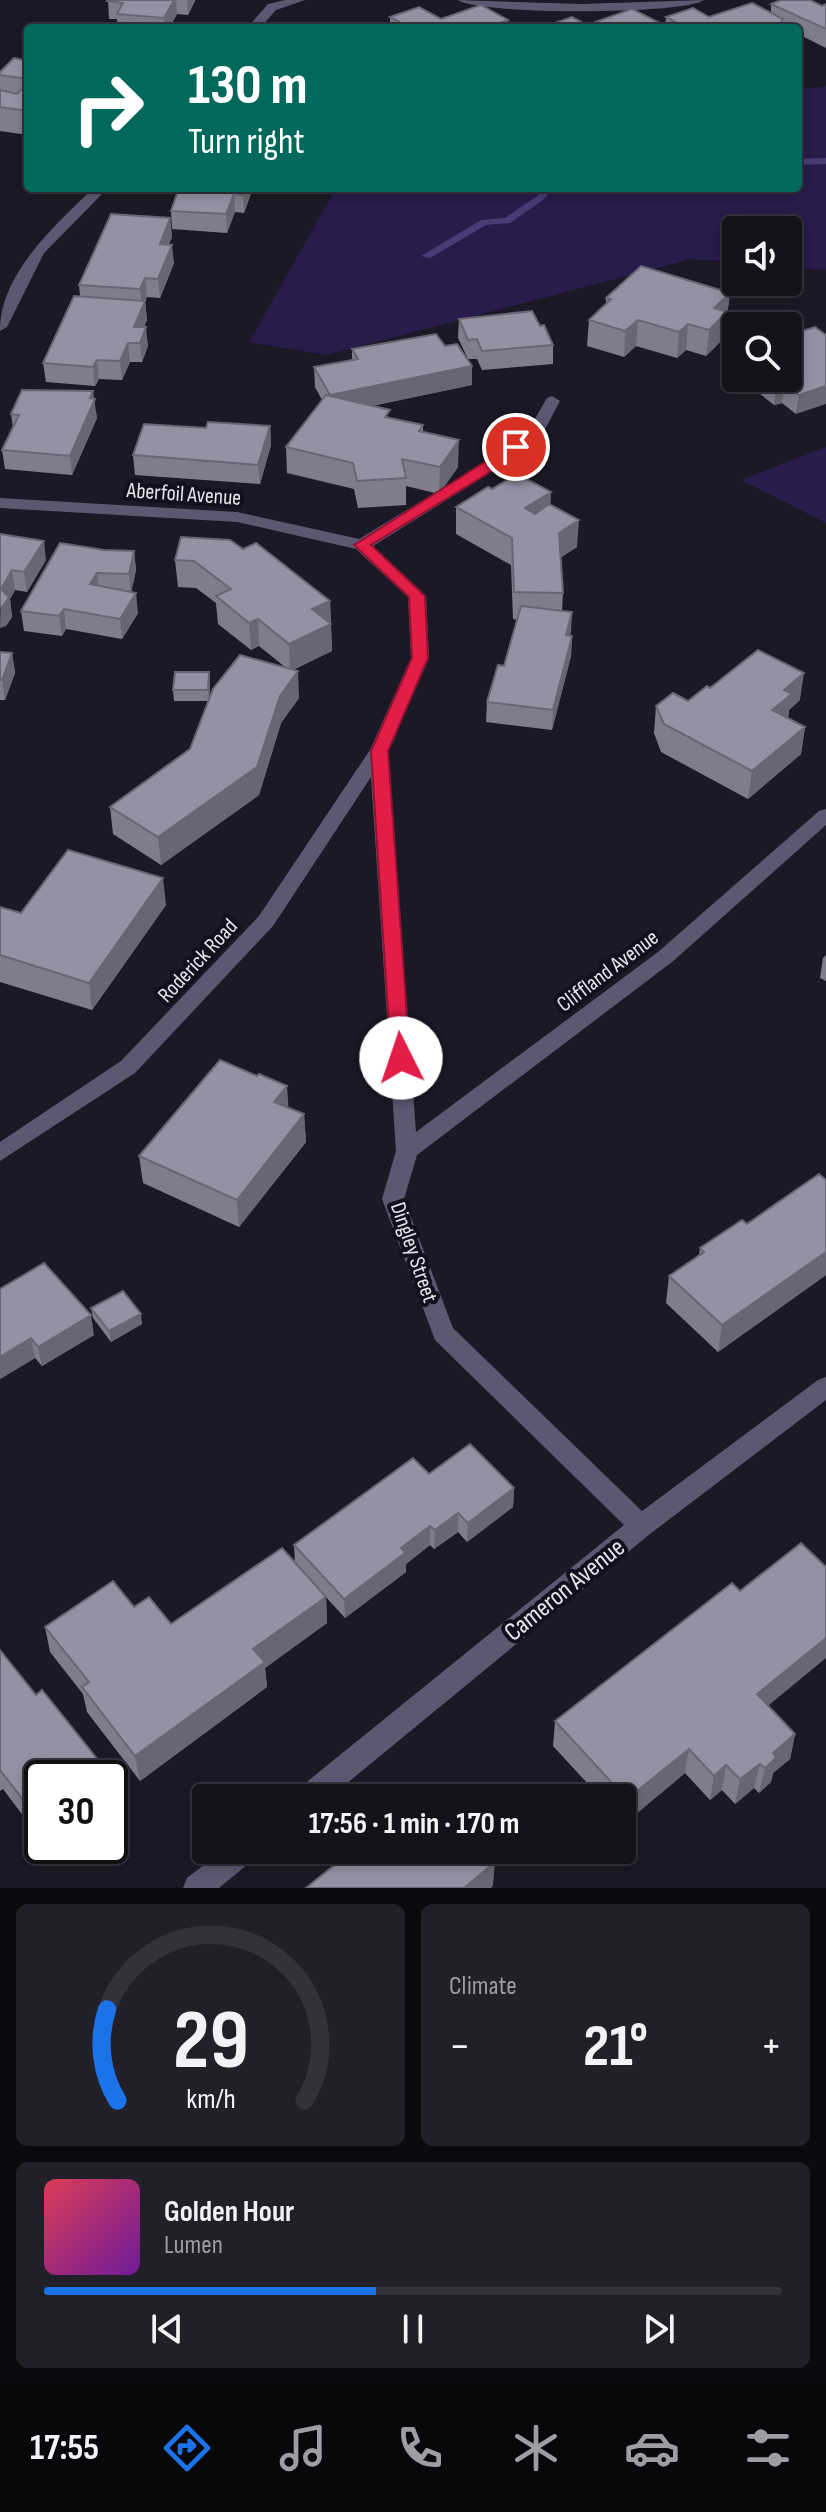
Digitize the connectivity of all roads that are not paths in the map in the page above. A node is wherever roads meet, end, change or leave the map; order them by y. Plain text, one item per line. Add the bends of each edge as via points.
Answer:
1 (299, 0) edge
2 (464, 0) edge
3 (698, 0) edge
4 (257, 24) edge
5 (97, 192) edge
6 (0, 327) edge
7 (552, 401) dead end
8 (0, 503) edge
9 (362, 545) junction
10 (379, 751) junction
11 (826, 815) edge
12 (407, 1151) junction
13 (0, 1153) edge
14 (826, 1387) edge
15 (641, 1526) junction
16 (325, 1784) edge
17 (227, 1864) edge
18 (197, 1888) edge

1 - 4 street via 272,7
2 - 3 street via 638,8
5 - 6 street via 38,251
7 - 9 street via 537,430 495,463
8 - 9 street, Aberfoil Avenue via 237,517
9 - 10 street, Dingley Street via 417,596 420,658
10 - 12 street, Dingley Street
10 - 13 street, Roderick Road via 266,921 128,1067
11 - 12 street, Cliffland Avenue via 665,957
12 - 15 street, Dingley Street via 393,1199 443,1333
14 - 15 street, Cameron Avenue
15 - 16 street, Cameron Avenue
17 - 18 street

